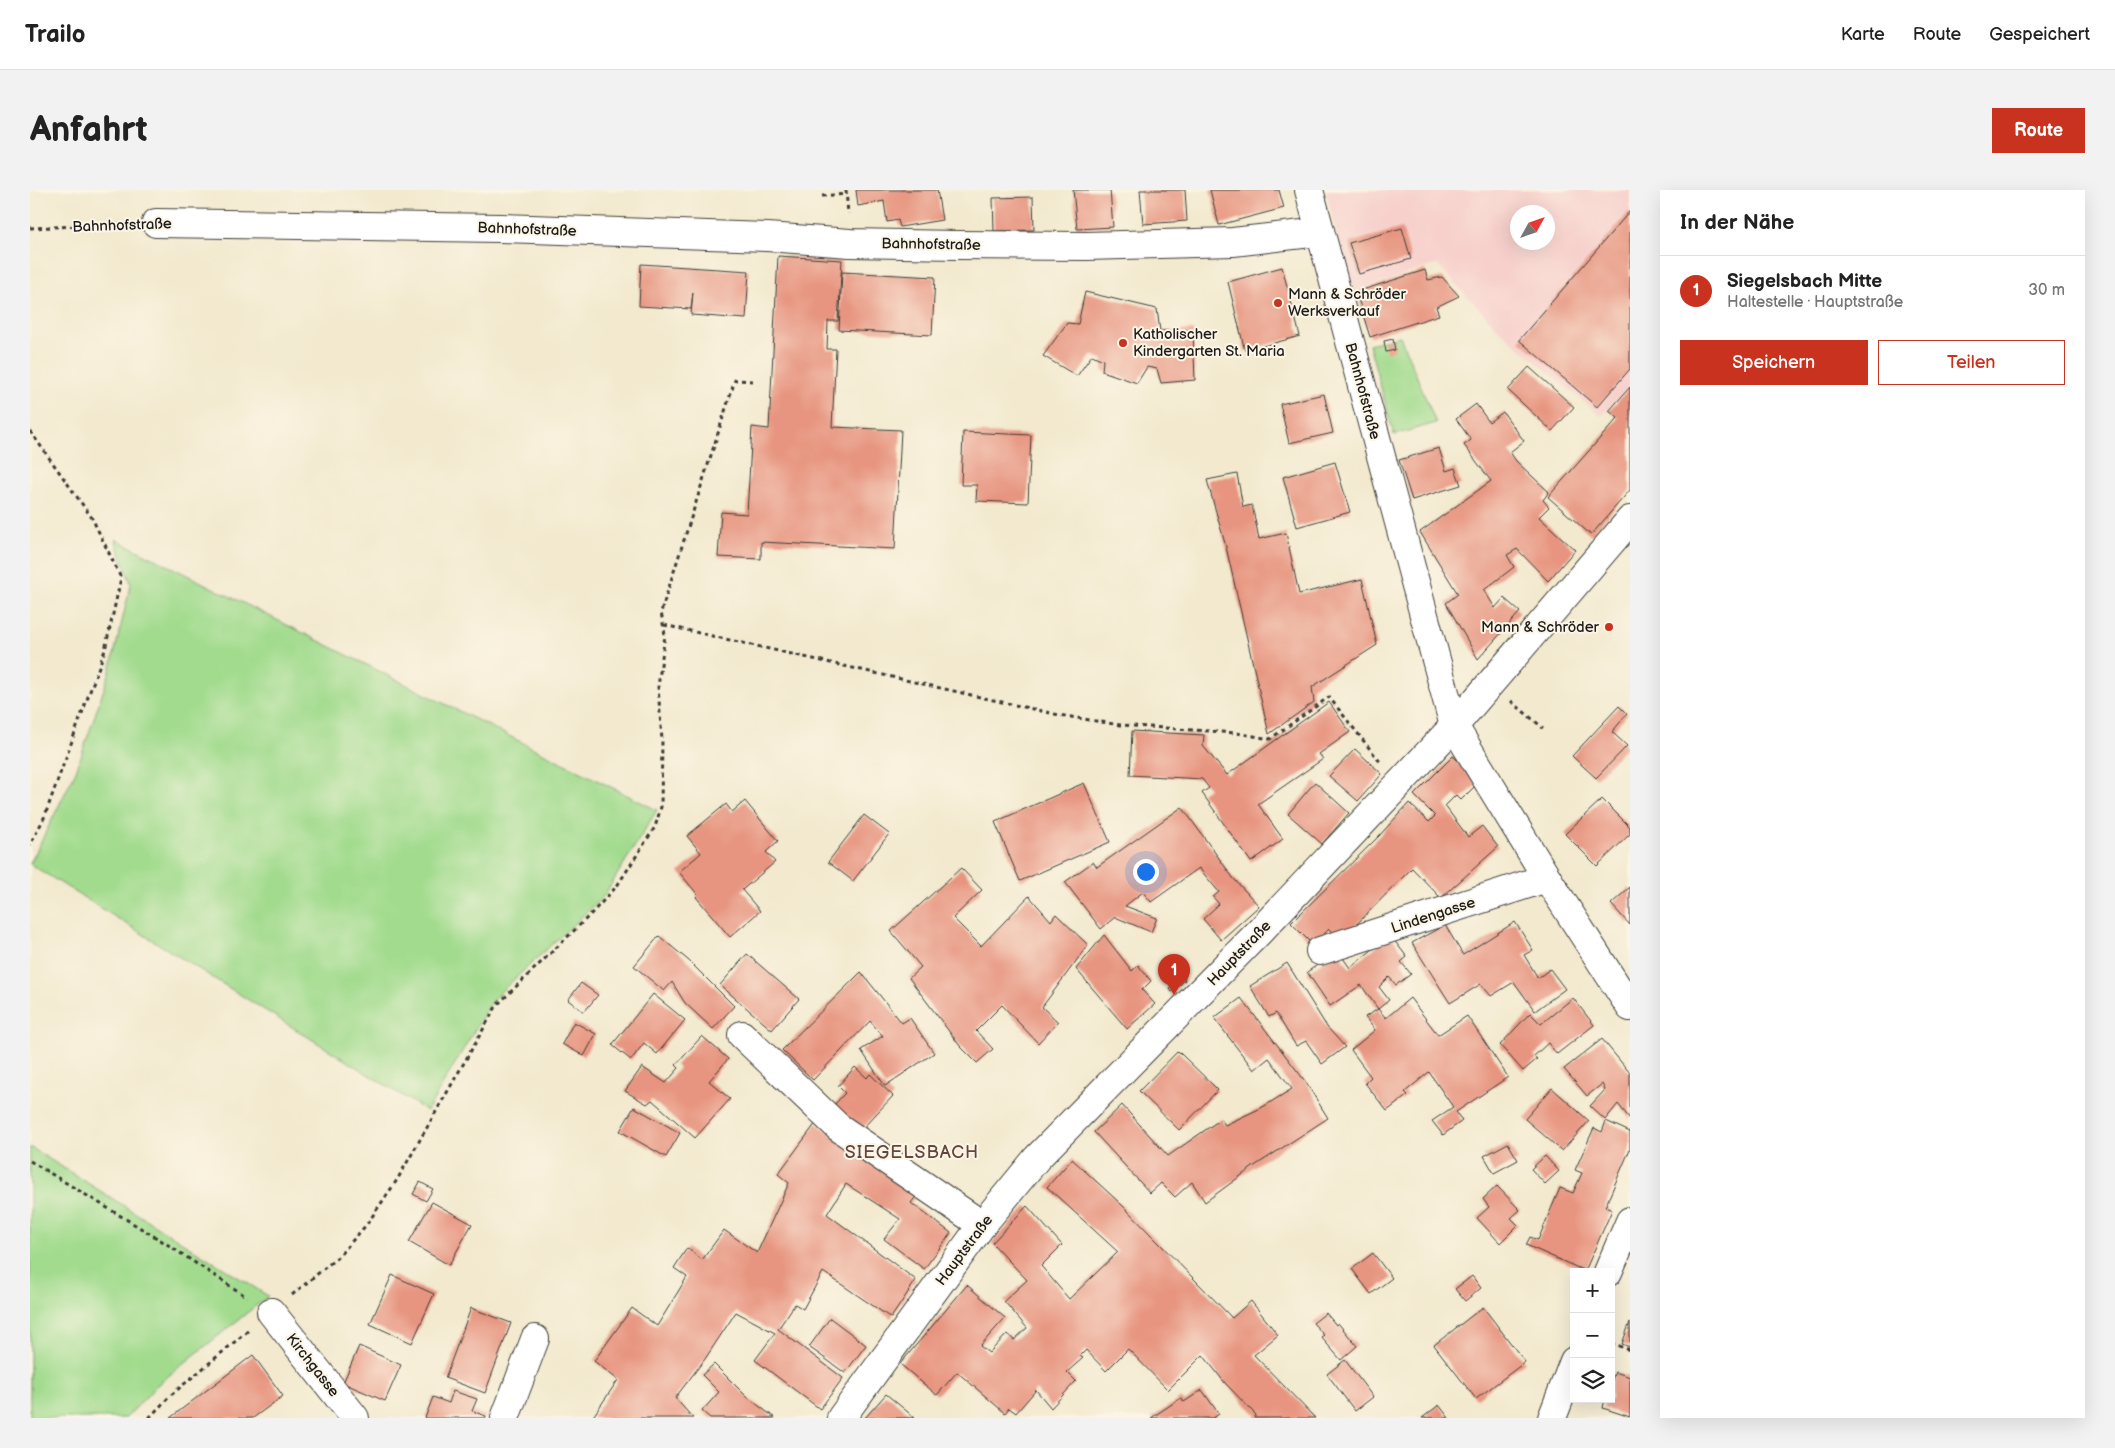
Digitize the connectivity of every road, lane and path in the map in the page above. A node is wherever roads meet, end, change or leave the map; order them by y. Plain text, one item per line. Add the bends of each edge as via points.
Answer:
1 (1309, 190) edge
2 (847, 194) dead end
3 (822, 196) dead end
4 (156, 223) joint
5 (30, 228) edge
6 (1320, 232) junction
7 (754, 381) dead end
8 (30, 431) edge
9 (1630, 520) edge
10 (664, 625) junction
11 (1491, 683) junction
12 (1454, 726) junction
13 (1543, 728) dead end
14 (1399, 784) junction
15 (30, 845) edge
16 (1546, 878) junction
17 (1320, 951) dead end
18 (1630, 1007) edge
19 (742, 1035) dead end
20 (30, 1160) edge
21 (1630, 1221) edge
22 (982, 1225) junction
23 (1610, 1268) edge
24 (271, 1312) junction
25 (535, 1339) dead end
26 (1615, 1344) edge
27 (1630, 1350) edge
28 (1570, 1371) edge
29 (149, 1418) edge
30 (355, 1418) edge
31 (505, 1418) edge
32 (841, 1418) edge
33 (1552, 1418) edge

1 - 6 street
2 - 3 path
4 - 5 path, Bahnhofstraße
4 - 6 street, Bahnhofstraße via 500,228 957,246 1233,242
6 - 12 street, Bahnhofstraße
7 - 10 path via 735,380 661,612
8 - 15 path via 92,518 121,578 106,650 44,818
9 - 11 street, Hauptstraße
10 - 14 path via 1059,715 1120,724 1237,733 1270,739 1329,697
10 - 24 path via 658,687 662,740 661,808 655,827 617,886 497,1005 367,1224 339,1256
11 - 12 street, Hauptstraße
11 - 13 path
12 - 14 street, Hauptstraße
12 - 16 street
14 - 22 street, Hauptstraße via 1259,932 1045,1148
16 - 17 street, Lindengasse
16 - 18 street
19 - 22 street via 838,1127
20 - 24 path
21 - 23 street
22 - 32 street, Hauptstraße
24 - 29 path via 171,1395
24 - 30 street, Kirchgasse
25 - 31 street
26 - 27 path
28 - 33 street

